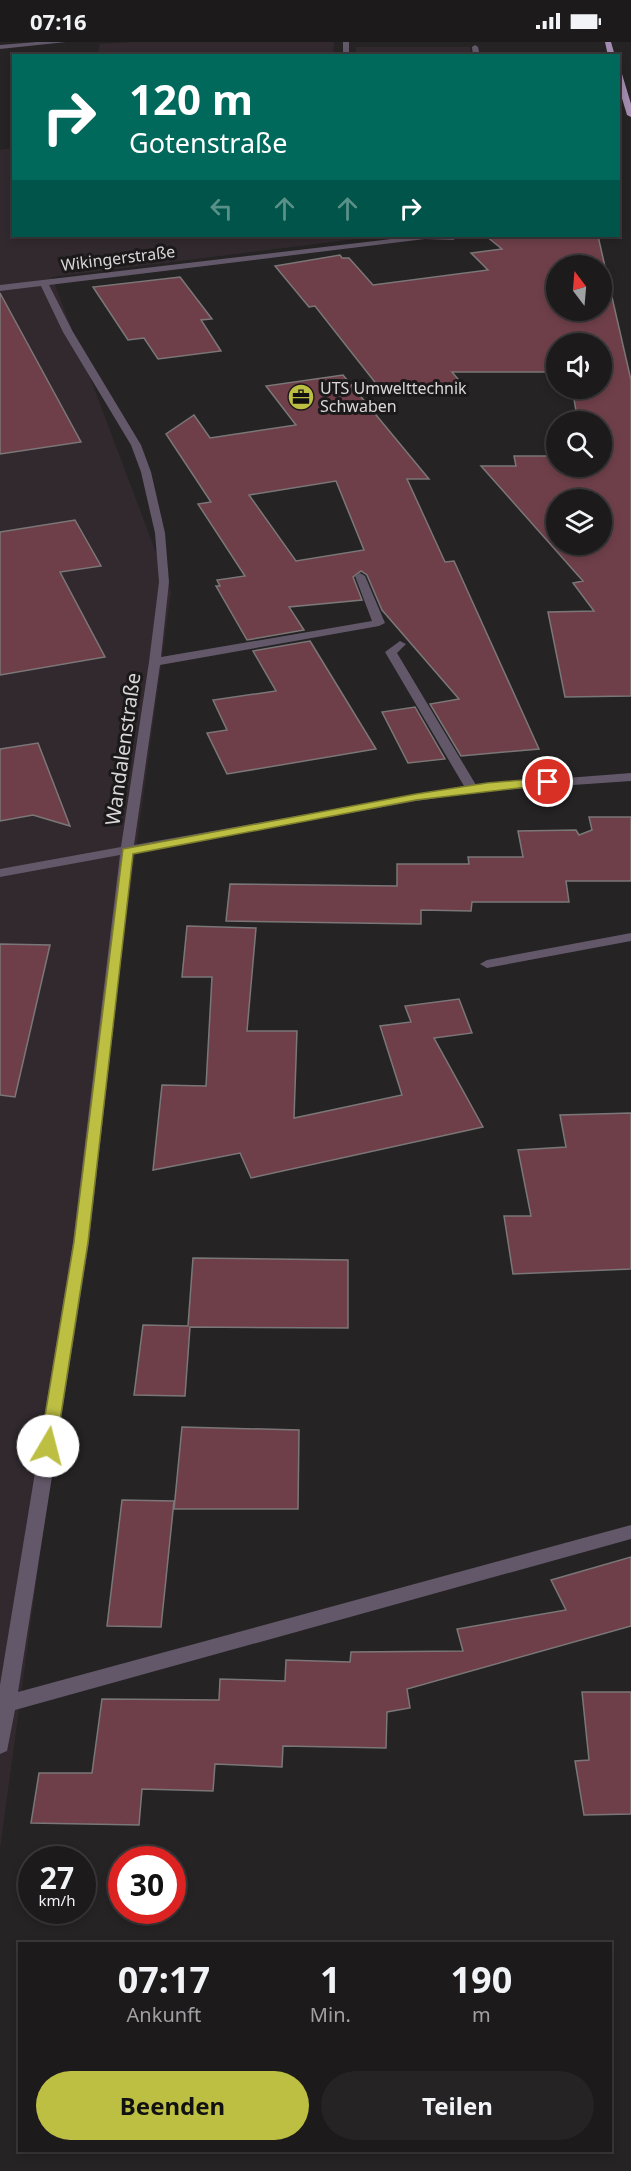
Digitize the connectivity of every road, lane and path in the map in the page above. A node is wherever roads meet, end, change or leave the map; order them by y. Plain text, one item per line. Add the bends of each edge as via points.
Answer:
1 (63, 42) edge
2 (0, 47) edge
3 (476, 47) dead end
4 (477, 54) edge
5 (620, 86) edge
6 (631, 115) edge
7 (453, 238) dead end
8 (43, 282) junction
9 (0, 288) edge
10 (360, 576) dead end
11 (400, 644) dead end
12 (155, 662) junction
13 (631, 777) edge
14 (472, 789) junction
15 (127, 851) junction
16 (0, 873) edge
17 (631, 937) edge
18 (487, 964) dead end
19 (631, 1532) edge
20 (7, 1704) junction
21 (0, 1745) edge

1 - 2 street
3 - 4 street
5 - 6 main road
7 - 8 street, Wikingerstraße via 425,237
8 - 9 street, Wikingerstraße
8 - 12 street, Wandalenstraße via 68,332 122,419 146,472 160,533 164,582
10 - 12 street via 379,623
11 - 14 street via 391,652
12 - 15 street, Wandalenstraße
13 - 14 street
14 - 15 street
15 - 16 street
15 - 20 street, Wandalenstraße via 81,1242
17 - 18 street
19 - 20 street
20 - 21 street, Wandalenstraße

